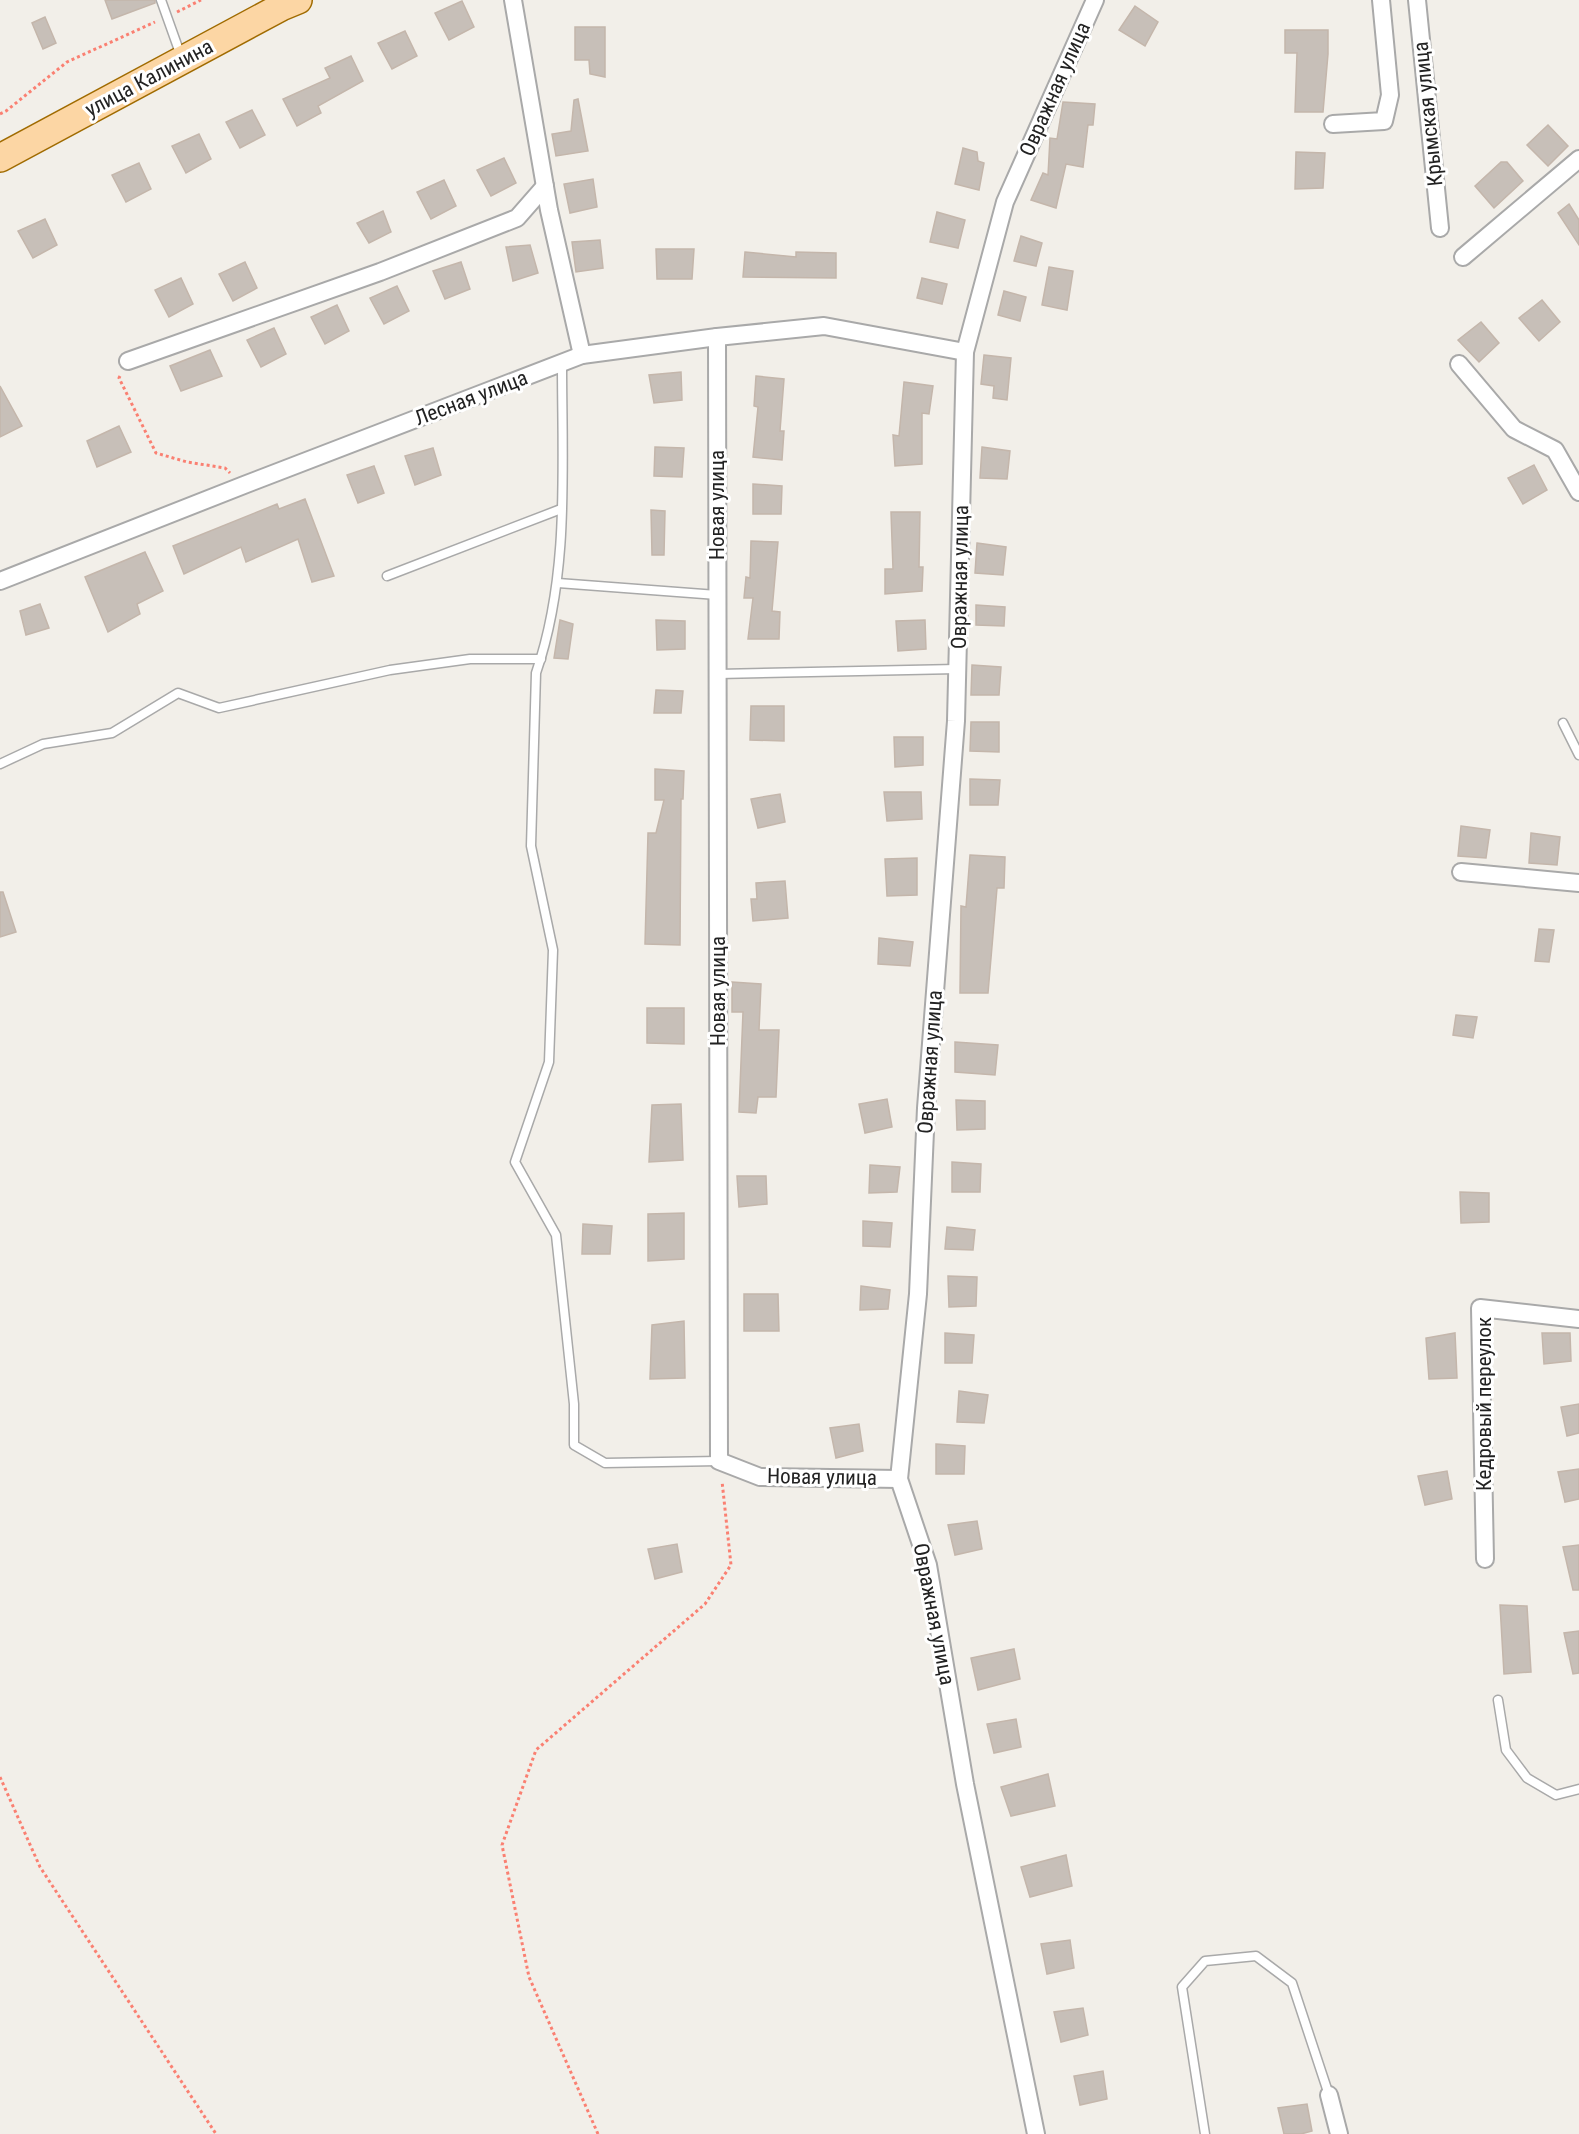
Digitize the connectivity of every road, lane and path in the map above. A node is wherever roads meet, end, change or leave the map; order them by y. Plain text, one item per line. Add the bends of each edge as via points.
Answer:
1 (161, 0) edge
2 (201, 0) edge
3 (513, 0) edge
4 (1095, 0) edge
5 (1381, 0) edge
6 (1417, 0) edge
7 (285, 2) edge
8 (166, 17) junction
9 (182, 60) junction
10 (0, 114) edge
11 (1333, 124) dead end
12 (0, 158) edge
13 (1579, 159) edge
14 (545, 186) junction
15 (1440, 228) dead end
16 (1462, 257) dead end
17 (717, 337) junction
18 (965, 352) junction
19 (582, 355) junction
20 (128, 361) joint
21 (562, 363) junction
22 (1459, 364) dead end
23 (244, 485) junction
24 (1579, 492) edge
25 (561, 509) junction
26 (387, 576) dead end
27 (0, 581) edge
28 (558, 583) junction
29 (717, 595) junction
30 (541, 659) junction
31 (957, 669) junction
32 (718, 674) junction
33 (1563, 723) dead end
34 (1579, 754) edge
35 (0, 764) edge
36 (1461, 872) dead end
37 (1579, 884) edge
38 (1579, 1319) edge
39 (719, 1461) junction
40 (899, 1479) junction
41 (1485, 1559) dead end
42 (1498, 1700) dead end
43 (0, 1777) edge
44 (1579, 1789) edge
45 (1329, 2095) joint
46 (216, 2134) edge
47 (598, 2134) edge
48 (1036, 2134) edge
49 (1205, 2134) edge
50 (1339, 2134) edge

1 - 8 lane
2 - 8 path
3 - 14 street
4 - 18 street, Овражная улица via 1005,202
5 - 11 street via 1390,95 1384,121
6 - 15 street, Крымская улица
7 - 9 main road, улица Калинина
8 - 9 lane
8 - 10 path via 68,62
9 - 12 main road, улица Калинина
13 - 16 street
14 - 19 street
14 - 20 street via 517,218 380,272
17 - 18 street, Лесная улица via 824,326
17 - 19 street, Лесная улица
17 - 29 street, Новая улица
18 - 31 street, Овражная улица
19 - 21 street, Лесная улица
20 - 23 path via 119,378 156,453 225,468
21 - 23 street, Лесная улица
21 - 25 lane
22 - 24 street via 1514,429 1555,450
23 - 27 street, Лесная улица
25 - 26 lane
25 - 28 lane
28 - 29 lane
28 - 30 lane
29 - 32 street, Новая улица
30 - 35 lane via 470,659 390,670 219,708 178,693 112,733 43,744
30 - 39 lane via 536,673 531,846 553,950 549,1062 515,1162 556,1235 574,1404 574,1445 605,1463
31 - 32 lane
31 - 40 street, Овражная улица via 926,1108 918,1294
32 - 39 street, Новая улица
33 - 34 lane
36 - 37 street
38 - 41 street, Кедровый переулок via 1480,1308
39 - 40 street, Новая улица via 760,1477
39 - 47 path via 731,1565 705,1604 536,1750 502,1845 529,1977
40 - 48 street, Овражная улица via 928,1565 965,1784
42 - 44 lane via 1506,1750 1527,1778 1556,1795
43 - 46 path via 40,1867
45 - 49 lane via 1292,1983 1256,1956 1205,1961 1182,1987
45 - 50 street

